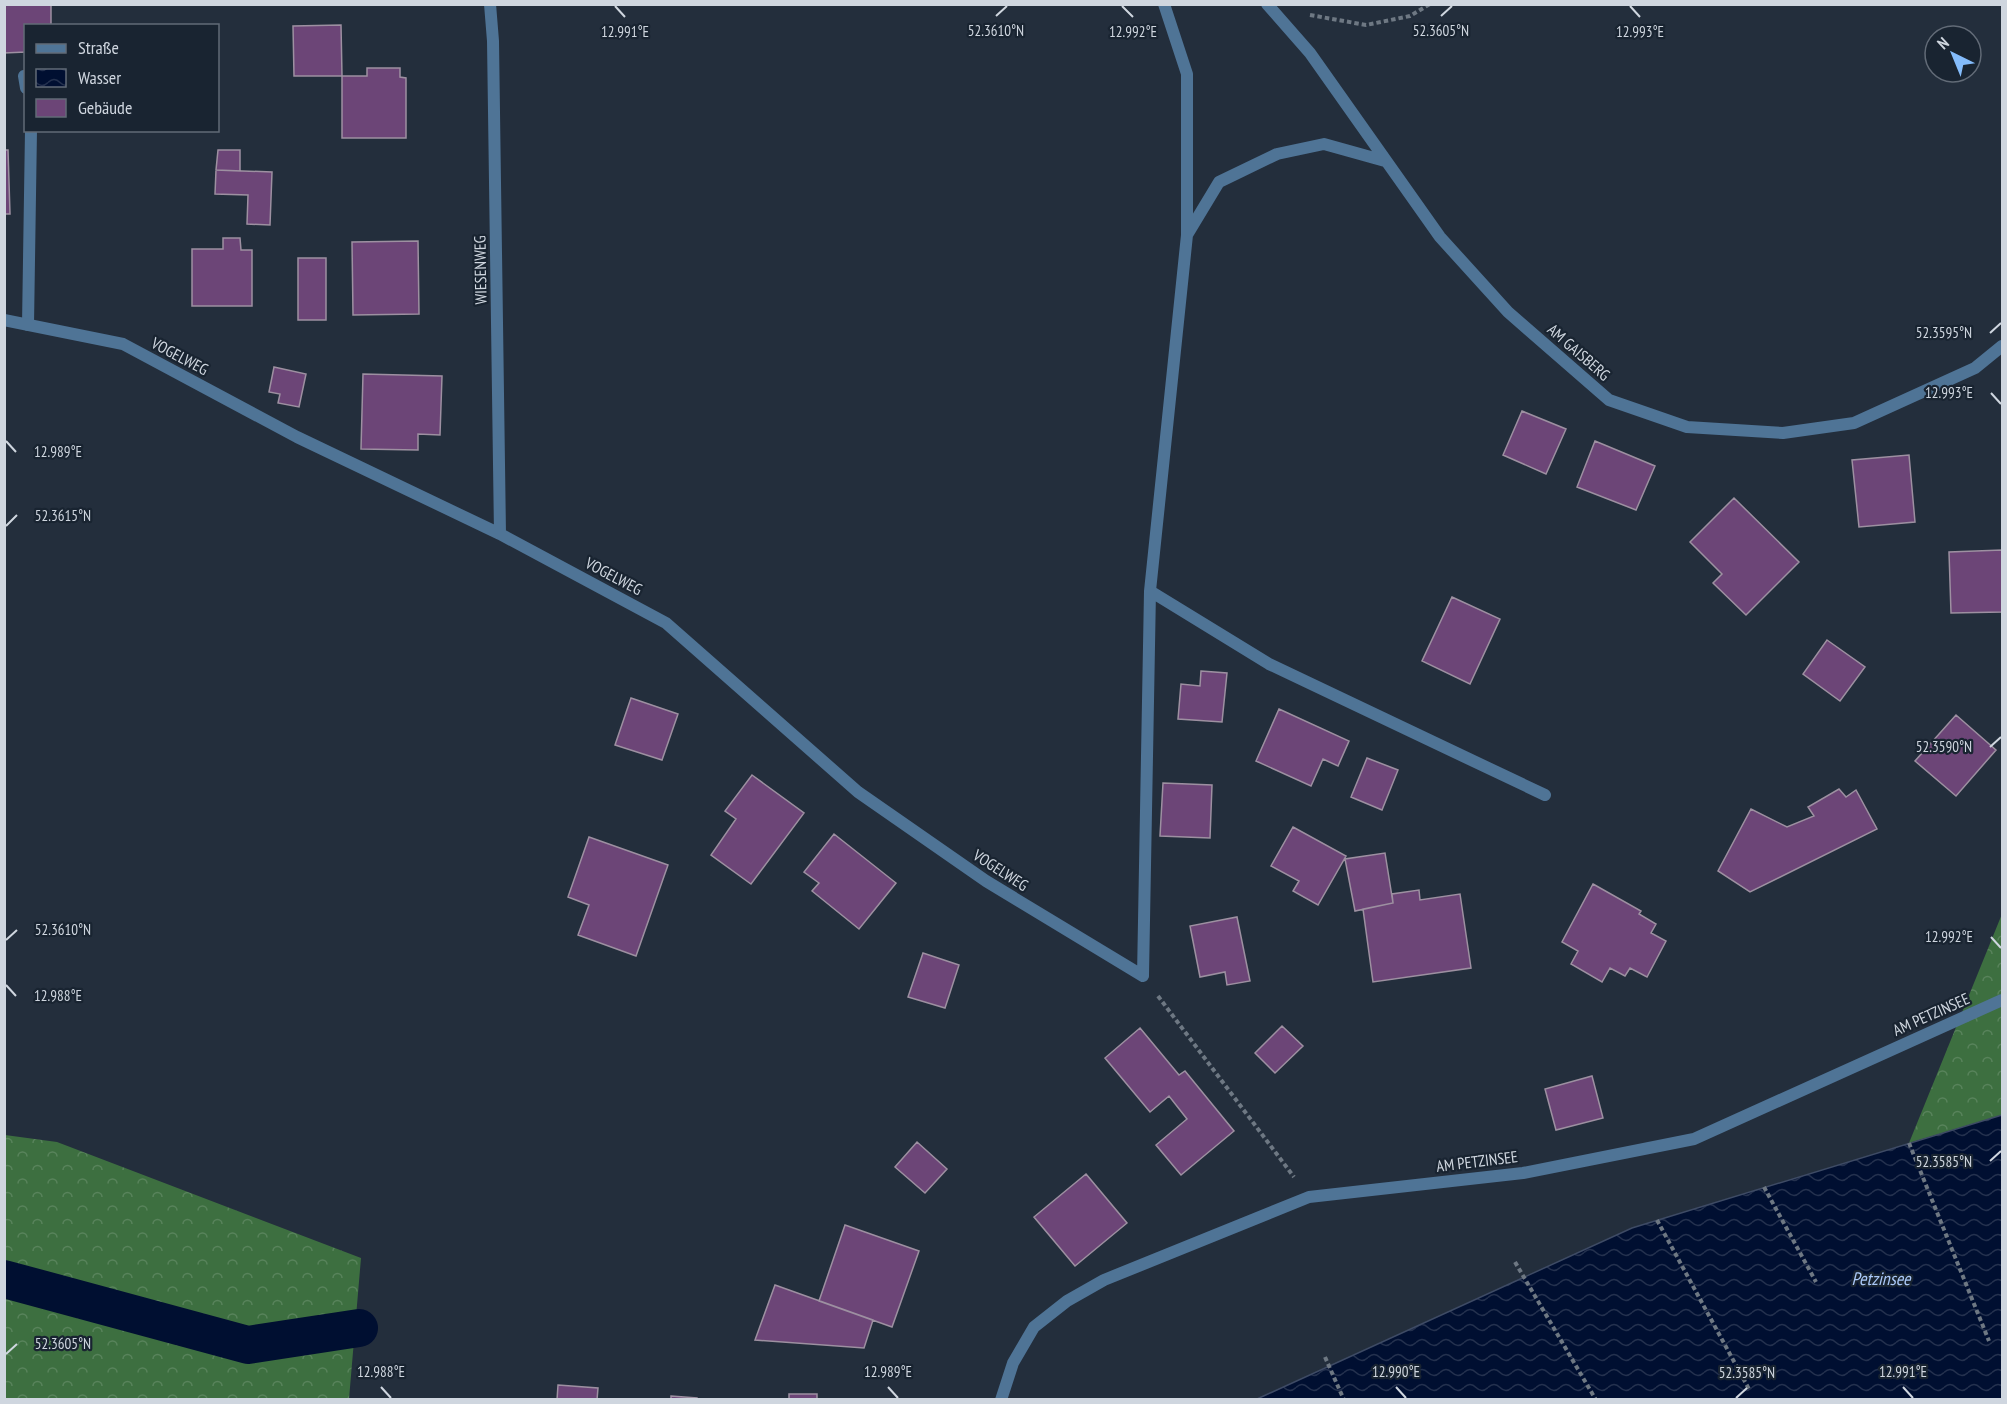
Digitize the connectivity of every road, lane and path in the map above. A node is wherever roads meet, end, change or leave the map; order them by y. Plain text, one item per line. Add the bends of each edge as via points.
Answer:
1 (490, 4) edge
2 (1164, 4) edge
3 (1267, 4) edge
4 (1430, 4) edge
5 (1301, 13) dead end
6 (32, 132) edge
7 (1385, 161) junction
8 (1187, 235) junction
9 (4, 320) edge
10 (28, 325) junction
11 (2002, 346) edge
12 (500, 534) junction
13 (1150, 591) junction
14 (1545, 795) dead end
15 (1143, 976) junction
16 (2002, 1000) edge
17 (1909, 1143) dead end
18 (1764, 1188) dead end
19 (1309, 1197) junction
20 (1657, 1220) dead end
21 (1515, 1262) dead end
22 (1816, 1282) dead end
23 (1989, 1341) dead end
24 (1325, 1358) dead end
25 (1750, 1391) dead end
26 (1000, 1400) edge
27 (1344, 1400) edge
28 (1596, 1400) edge

1 - 12 street, WIESENWEG
2 - 8 street via 1187,75
3 - 7 street, AM GAISBERG via 1310,53
4 - 5 path via 1410,16 1366,25
6 - 10 street
7 - 8 street via 1324,144 1277,154 1219,182
7 - 11 street, AM GAISBERG via 1440,237 1508,312 1609,400 1687,427 1783,433 1854,423 1975,368
8 - 13 street
9 - 10 street, VOGELWEG
10 - 12 street, VOGELWEG via 123,344 297,437
12 - 15 street, VOGELWEG via 666,623 858,792 986,881
13 - 14 street via 1269,664
13 - 15 street
15 - 19 path
16 - 19 street, AM PETZINSEE via 1694,1139 1523,1173
17 - 23 path
18 - 22 path
19 - 26 street, AM PETZINSEE via 1104,1281 1067,1301 1034,1327 1013,1363
20 - 25 path
21 - 28 path
24 - 27 path

